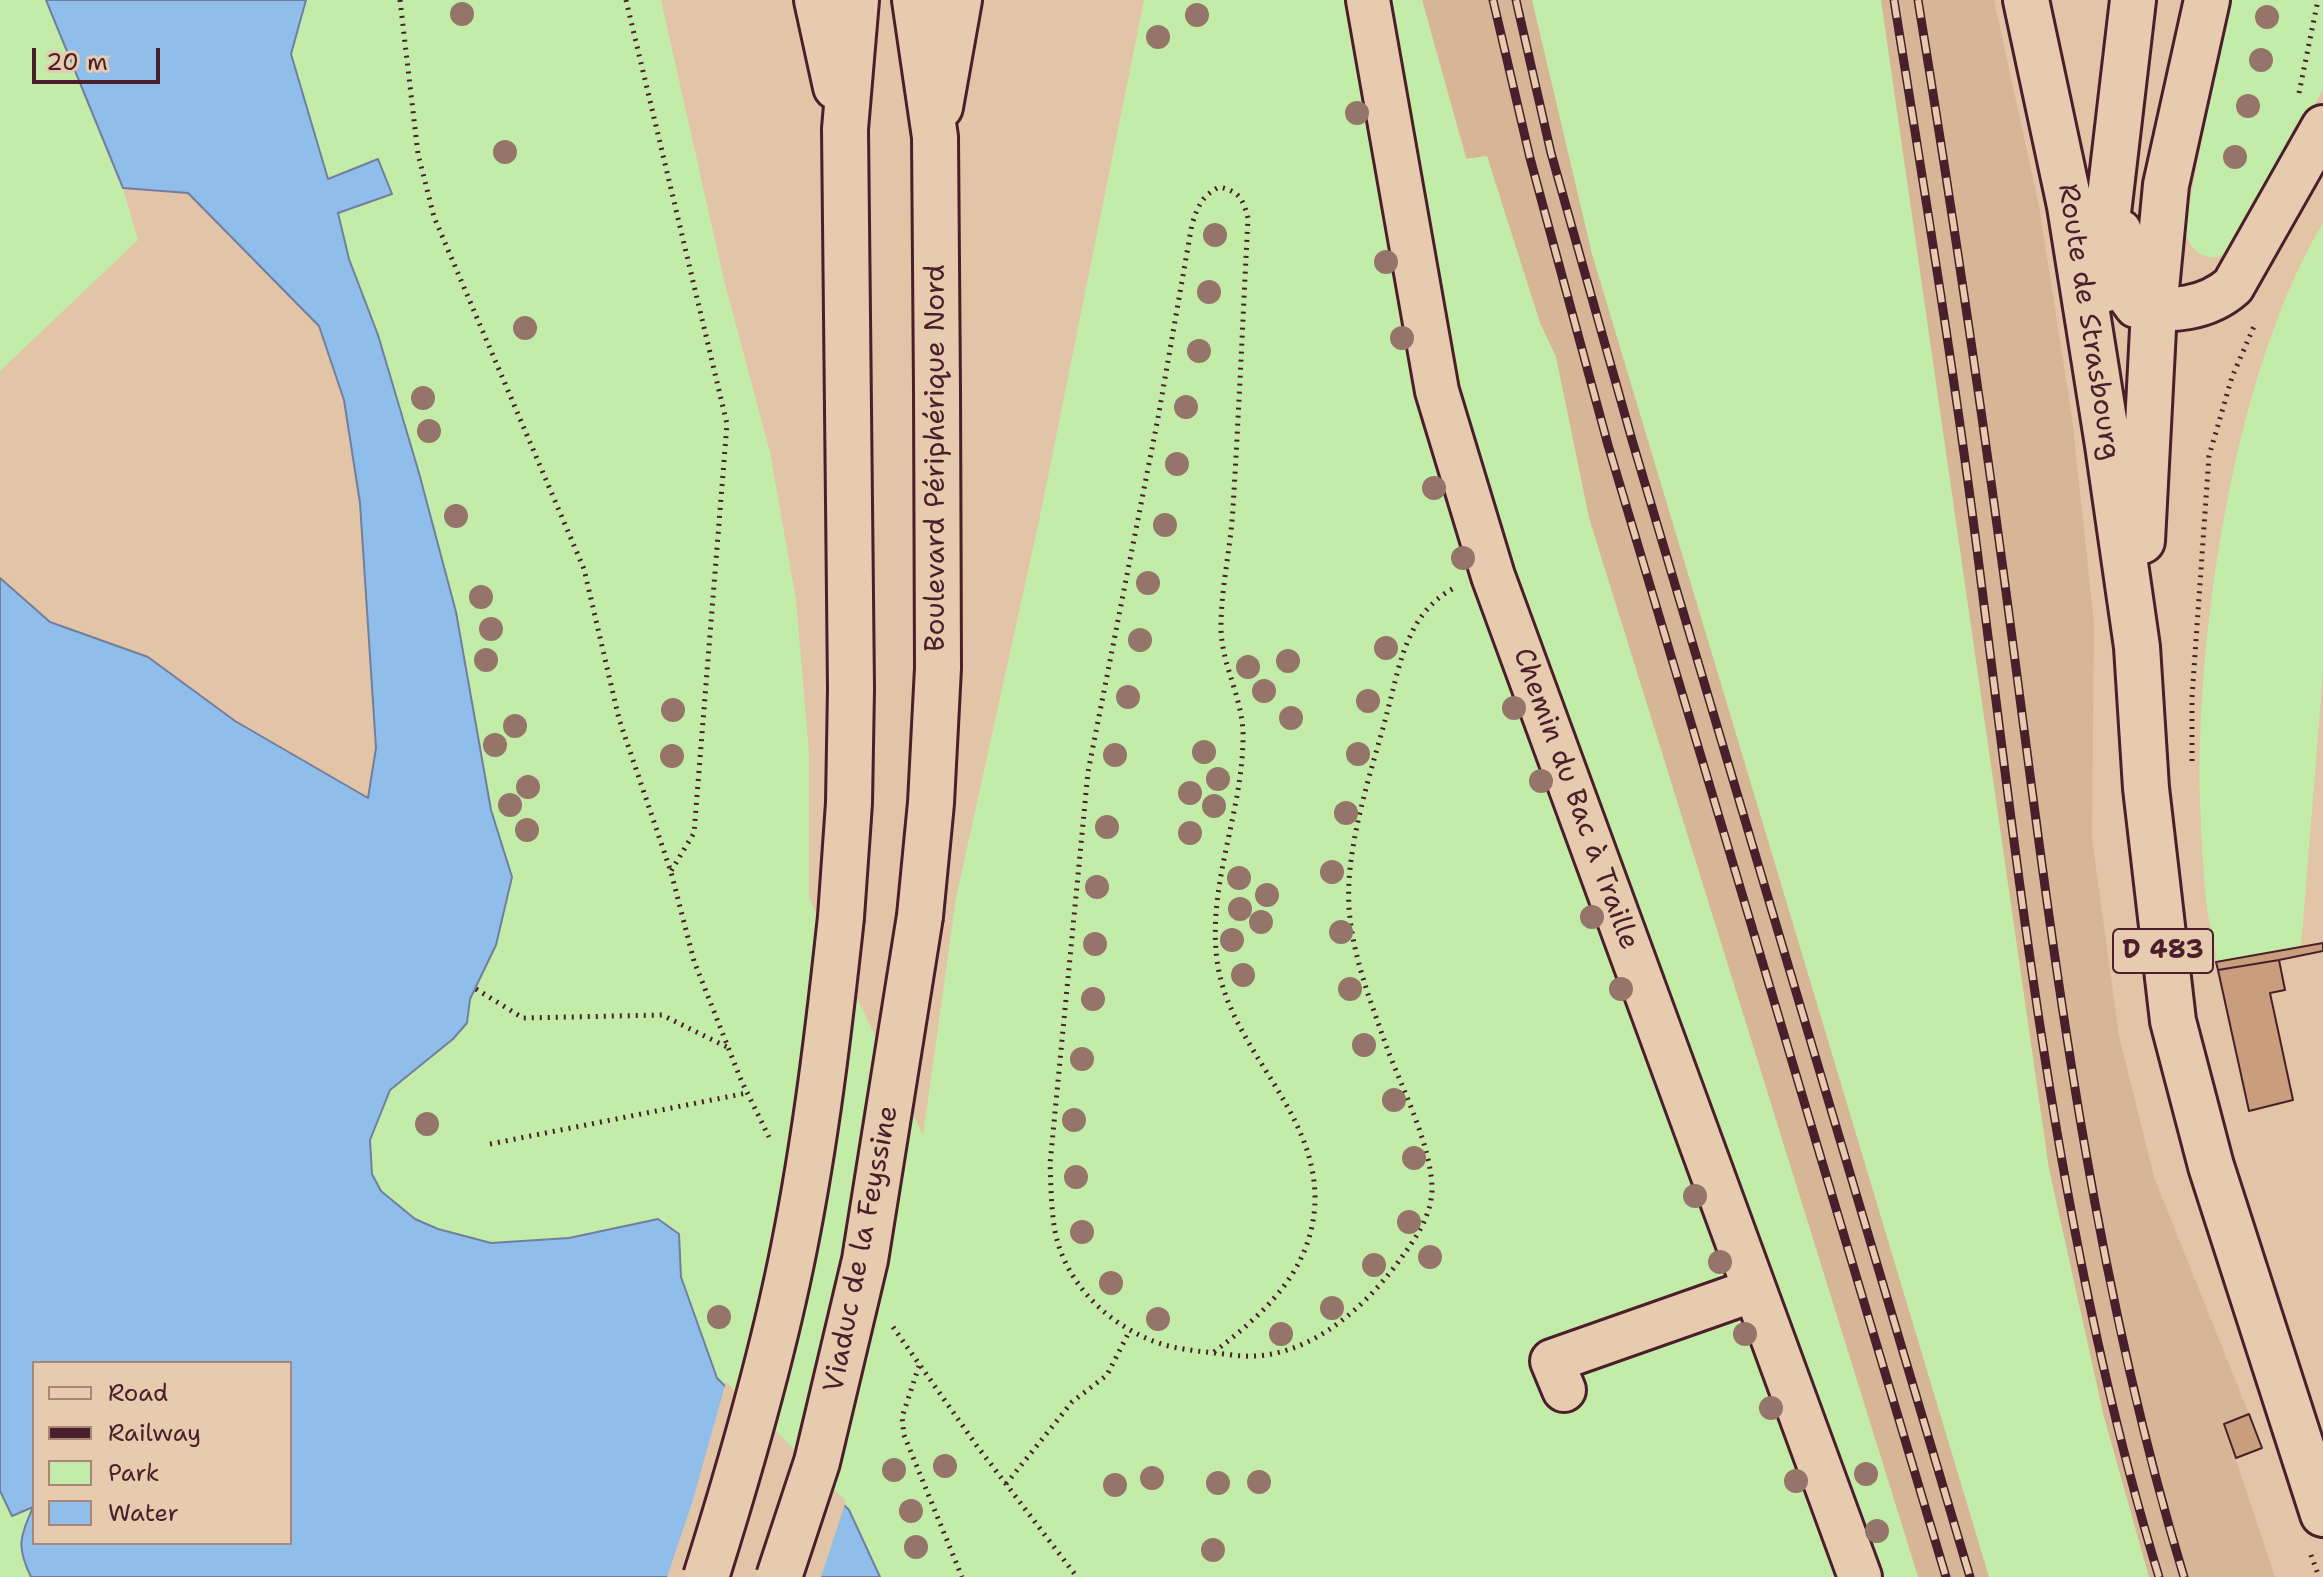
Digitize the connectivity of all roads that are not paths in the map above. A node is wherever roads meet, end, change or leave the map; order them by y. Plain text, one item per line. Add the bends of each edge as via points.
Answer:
1 (817, 0) edge
2 (856, 0) edge
3 (915, 0) edge
4 (959, 0) edge
5 (1368, 0) edge
6 (2026, 0) edge
7 (2133, 0) edge
8 (2179, 0) edge
9 (2207, 0) edge
10 (845, 129) junction
11 (935, 137) junction
12 (2316, 138) edge
13 (2115, 166) junction
14 (2166, 185) junction
15 (2154, 310) junction
16 (2108, 445) junction
17 (2137, 647) junction
18 (920, 916) joint
19 (2238, 1246) junction
20 (1754, 1290) junction
21 (1564, 1390) dead end
22 (2323, 1444) edge
23 (2323, 1514) edge
24 (706, 1577) edge
25 (779, 1577) edge
26 (1860, 1577) edge

1 - 10 main road
2 - 10 main road
3 - 11 main road, Boulevard Périphérique Nord
4 - 11 main road
5 - 20 street, Chemin du Bac à Traille via 1437,391 1493,576
6 - 16 main road, Route de Strasbourg via 2070,206
7 - 13 main road
8 - 14 main road
9 - 14 main road, Route de Strasbourg / D 483
10 - 24 main road, bridge via 851,689 841,917 825,1068 794,1249 745,1454
11 - 18 main road, Boulevard Périphérique Nord via 938,668
12 - 15 street via 2233,286 2215,302
13 - 15 street via 2125,291 2136,306
13 - 16 main road via 2102,264
14 - 15 main road, Route de Strasbourg / D 483
15 - 17 main road, Route de Strasbourg / D 483
16 - 17 main road, Route de Strasbourg
17 - 19 main road, Route de Strasbourg / D 483 via 2166,981 2188,1086
18 - 25 main road, Viaduc de la Feyssine, bridge via 865,1260 817,1462
19 - 22 main road, Route de Strasbourg / D 483
19 - 23 main road, Route de Strasbourg / D 483
20 - 21 street via 1552,1361
20 - 26 street, Chemin du Bac à Traille

